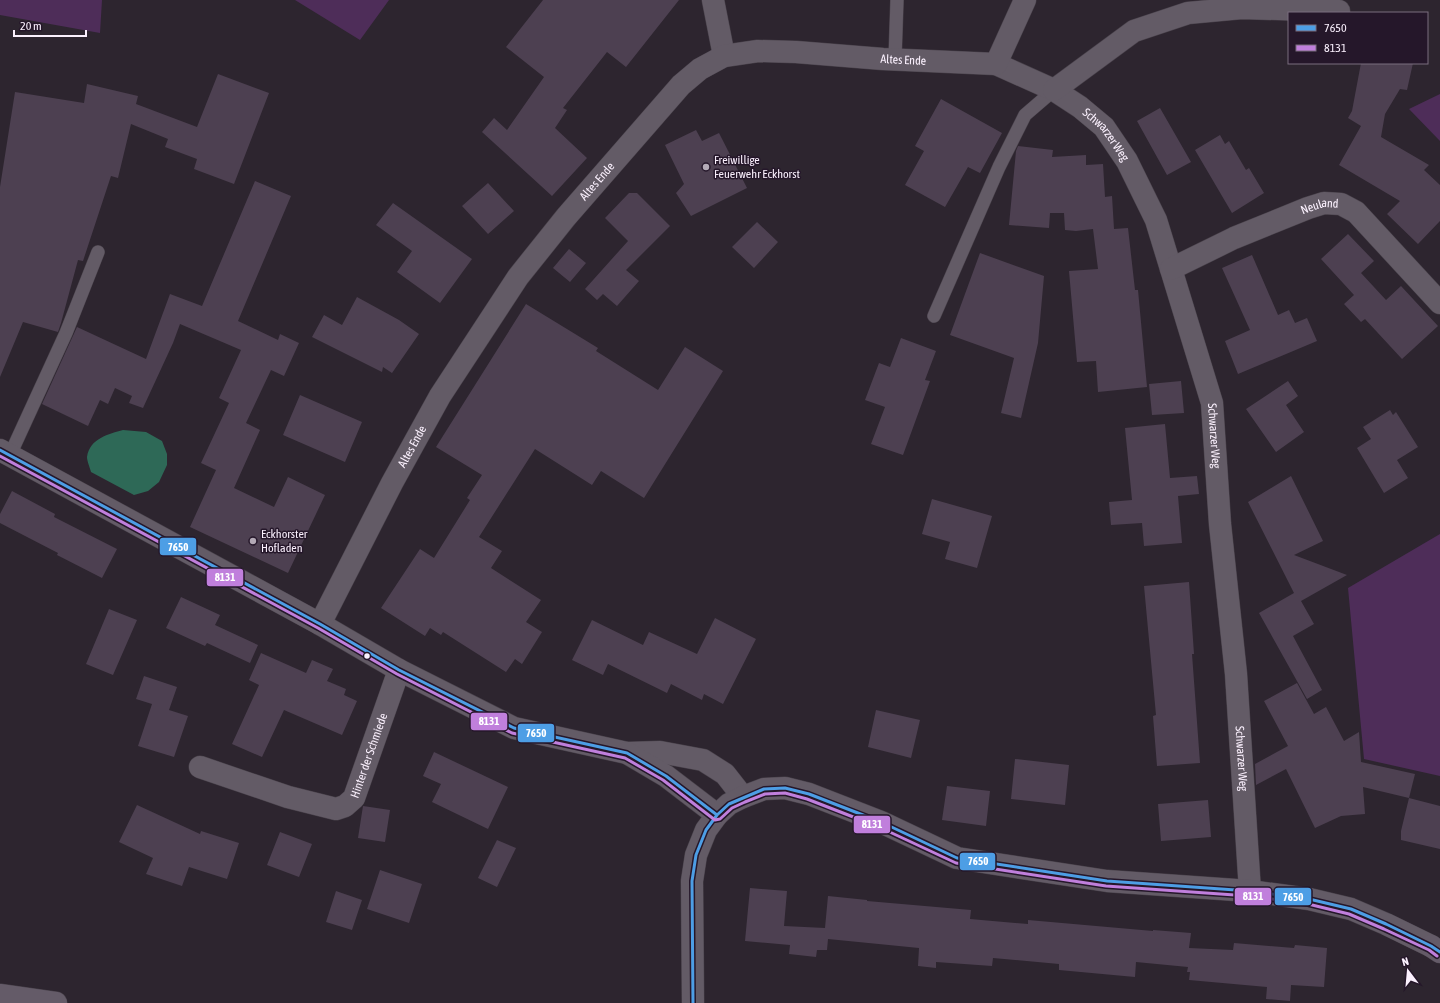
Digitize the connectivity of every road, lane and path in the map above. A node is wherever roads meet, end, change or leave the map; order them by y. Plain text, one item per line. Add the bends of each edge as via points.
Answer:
1 (713, 0) edge
2 (897, 0) edge
3 (1024, 0) edge
4 (1339, 11) dead end
5 (724, 56) junction
6 (895, 59) junction
7 (996, 64) junction
8 (1054, 90) junction
9 (98, 252) dead end
10 (1171, 269) junction
11 (1440, 302) edge
12 (934, 316) dead end
13 (5, 453) edge
14 (320, 624) junction
15 (399, 670) junction
16 (627, 754) junction
17 (200, 767) dead end
18 (743, 796) junction
19 (716, 815) junction
20 (1250, 891) junction
21 (1436, 949) edge
22 (0, 995) edge
23 (56, 1003) edge
24 (693, 1003) edge

1 - 5 street
2 - 6 lane
3 - 7 street
4 - 8 street via 1242,8 1188,13 1134,31
5 - 6 street, Altes Ende via 766,51
5 - 14 street, Altes Ende via 700,69 681,85 566,217 518,277 440,396
6 - 7 street, Altes Ende
7 - 8 street, Schwarzer Weg
8 - 10 street, Schwarzer Weg via 1104,127 1127,161 1156,220
8 - 12 lane via 1025,116 999,166
9 - 13 lane via 66,333
10 - 11 street, Neuland via 1234,238 1308,208 1324,203 1341,204 1356,212
10 - 20 street, Schwarzer Weg via 1212,403 1220,524 1236,674
13 - 14 street
14 - 15 street
15 - 16 street via 514,728
15 - 17 street, Hinter der Schmiede via 354,798 345,806 336,809 288,797
16 - 18 street via 660,752 703,760 725,774
16 - 19 street via 666,776
18 - 19 street
18 - 20 street via 764,789 785,788 809,794 881,822 957,858 1107,881
19 - 24 street via 706,830 696,854 692,881
20 - 21 street via 1309,898 1351,909
22 - 23 main road

